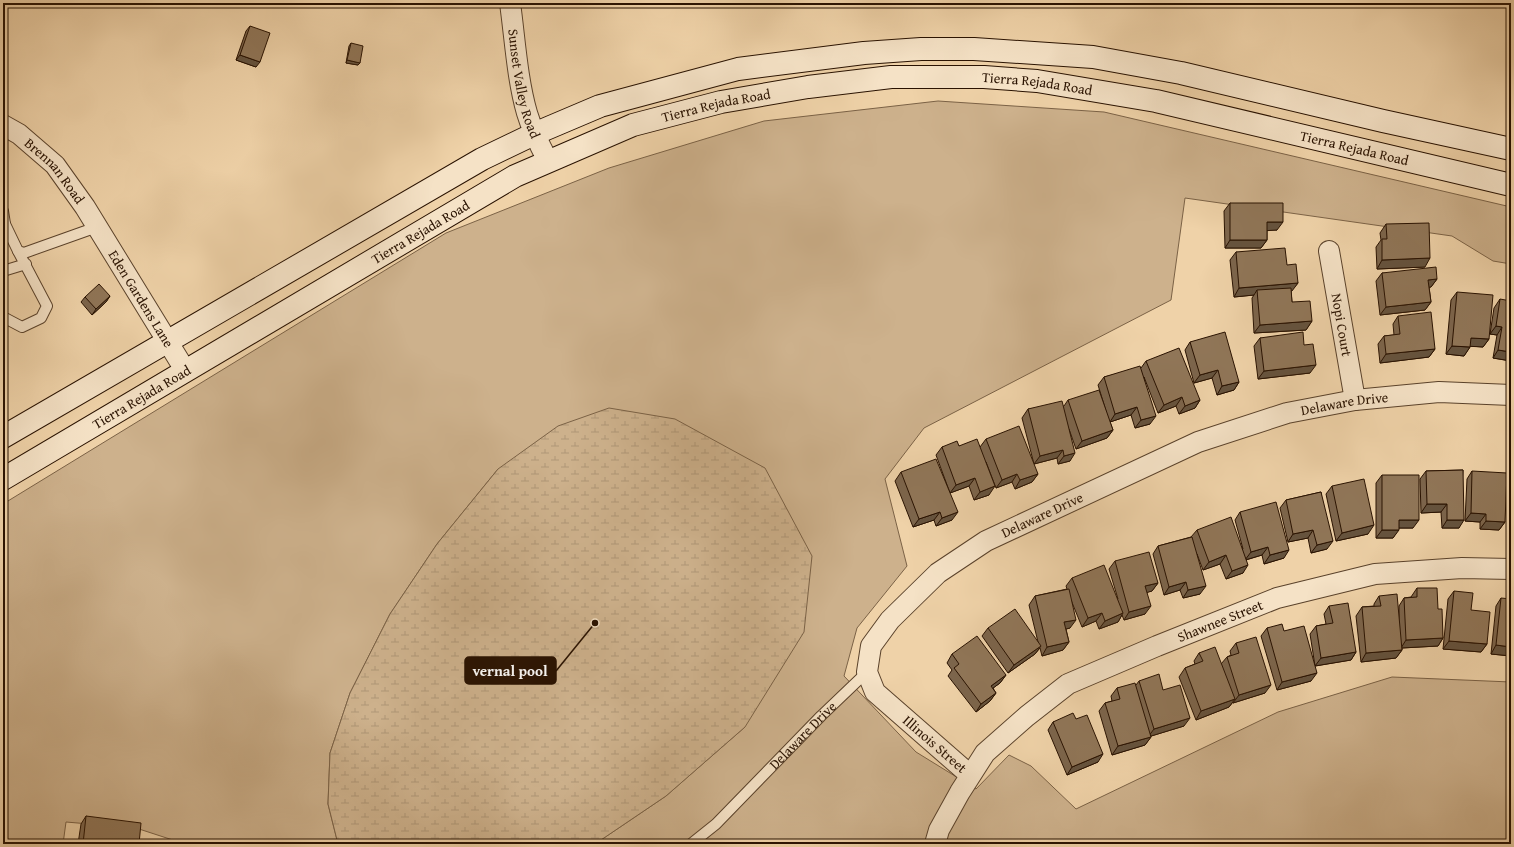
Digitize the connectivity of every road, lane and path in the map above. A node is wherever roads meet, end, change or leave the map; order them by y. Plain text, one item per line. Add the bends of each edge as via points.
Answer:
1 (510, 3) edge
2 (3, 124) edge
3 (534, 134) junction
4 (1511, 149) edge
5 (548, 161) junction
6 (1511, 185) edge
7 (3, 211) edge
8 (4, 224) edge
9 (97, 227) junction
10 (18, 251) junction
11 (1329, 251) dead end
12 (26, 264) junction
13 (3, 271) edge
14 (3, 317) edge
15 (168, 342) junction
16 (185, 370) junction
17 (1511, 395) edge
18 (1355, 400) junction
19 (3, 437) edge
20 (3, 479) edge
21 (1511, 569) edge
22 (868, 672) junction
23 (970, 775) junction
24 (691, 844) edge
25 (935, 844) edge

1 - 3 street, Sunset Valley Road via 520,78
2 - 9 street, Brennan Road via 19,134 55,165
3 - 4 main road, Tierra Rejada Road via 600,106 738,69 864,53 974,49 1093,57 1181,73 1375,120
3 - 5 street, Sunset Valley Road
3 - 15 main road, Tierra Rejada Road via 475,163
5 - 6 main road, Tierra Rejada Road via 633,125 721,102 808,87 891,77 984,77 1037,81 1156,101
5 - 16 main road, Tierra Rejada Road via 515,176
7 - 8 lane
8 - 10 lane
9 - 10 lane via 31,251
9 - 15 street, Eden Gardens Lane
10 - 12 lane
11 - 18 street, Nopi Court
12 - 13 lane
12 - 14 lane via 47,306 41,318 22,327
15 - 16 street, Eden Gardens Lane
15 - 19 main road, Tierra Rejada Road
16 - 20 main road, Tierra Rejada Road
17 - 18 street, Delaware Drive via 1439,392
18 - 22 street, Delaware Drive via 1287,413 1198,442 986,541 938,573 890,620 871,646
21 - 23 street, Shawnee Street via 1462,568 1375,574 1277,598 1068,684 1026,716 985,753
22 - 23 street, Illinois Street via 874,692
22 - 24 lane, Delaware Drive via 821,716 716,824
23 - 25 street, Illinois Street via 939,830

